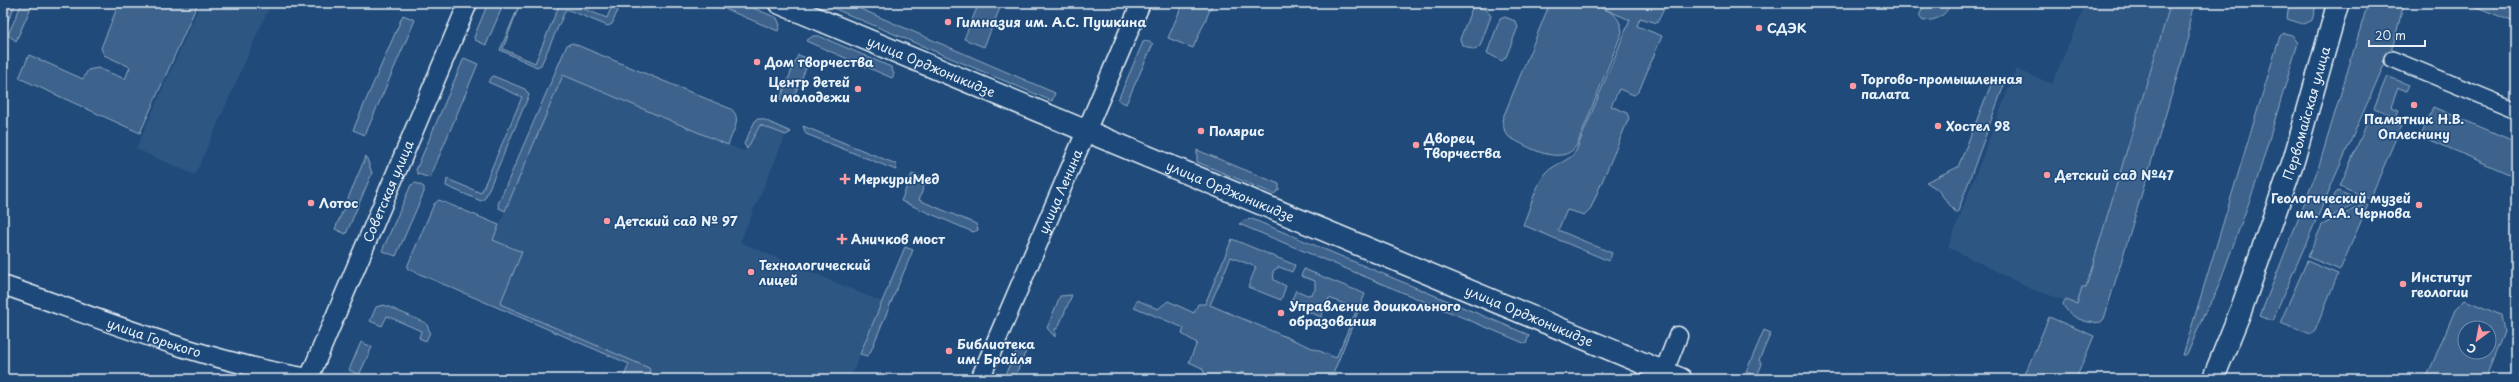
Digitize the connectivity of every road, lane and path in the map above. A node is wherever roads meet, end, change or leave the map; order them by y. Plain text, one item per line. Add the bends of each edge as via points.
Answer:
1 (468, 3) edge
2 (779, 3) edge
3 (1141, 3) edge
4 (2338, 3) edge
5 (2392, 59) dead end
6 (2516, 110) edge
7 (1087, 132) junction
8 (3, 285) edge
9 (1678, 336) dead end
10 (1668, 377) edge
11 (309, 378) edge
12 (980, 379) edge
13 (2213, 379) edge

1 - 11 street, Советская улица
2 - 7 main road, улица Орджоникидзе
3 - 7 street, улица Ленина
4 - 13 main road, Первомайская улица via 2294,159 2241,310
5 - 6 street
7 - 10 main road, улица Орджоникидзе
7 - 12 street, улица Ленина
8 - 11 street, улица Горького via 206,356
9 - 10 street

